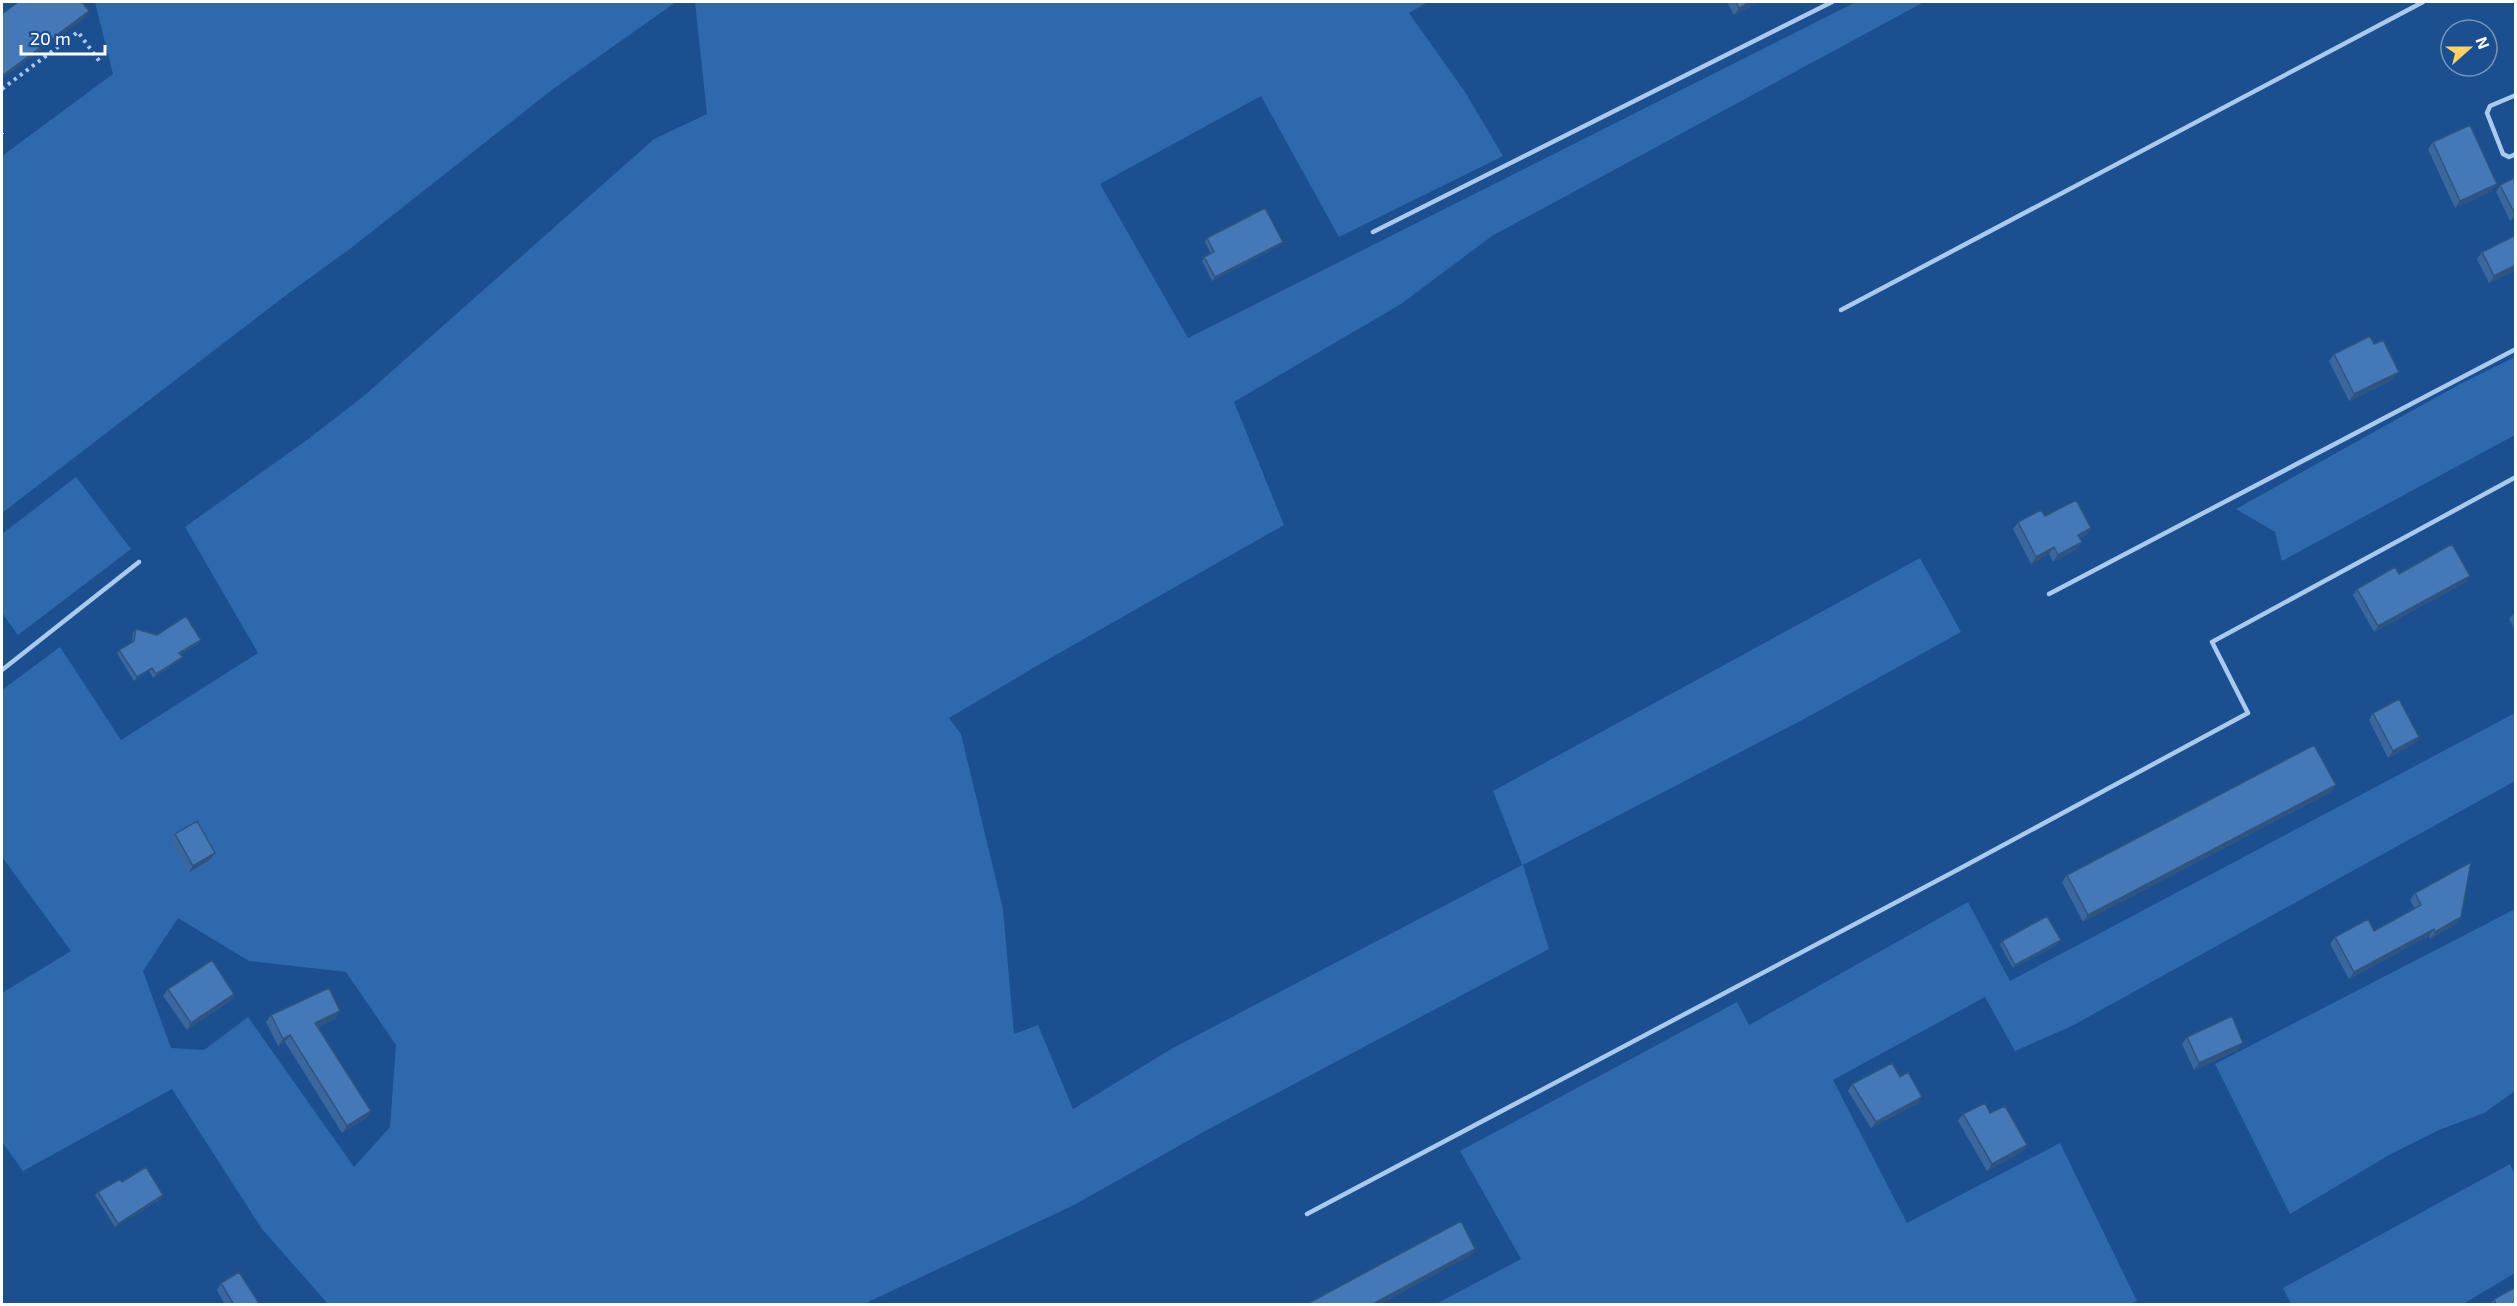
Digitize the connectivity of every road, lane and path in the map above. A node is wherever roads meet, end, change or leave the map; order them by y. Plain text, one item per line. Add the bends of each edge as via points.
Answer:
1 (1833, 2) edge
2 (2423, 2) edge
3 (100, 62) dead end
4 (2, 89) edge
5 (2516, 95) edge
6 (2516, 154) edge
7 (1372, 232) dead end
8 (1840, 310) dead end
9 (2516, 349) edge
10 (2516, 477) edge
11 (139, 562) dead end
12 (2049, 594) dead end
13 (2, 670) edge
14 (1308, 1214) dead end

1 - 7 lane
2 - 8 lane
3 - 4 path via 78,32
5 - 6 lane via 2490,106 2487,113 2502,154
9 - 12 lane
10 - 14 lane via 2212,642 2247,713
11 - 13 lane

